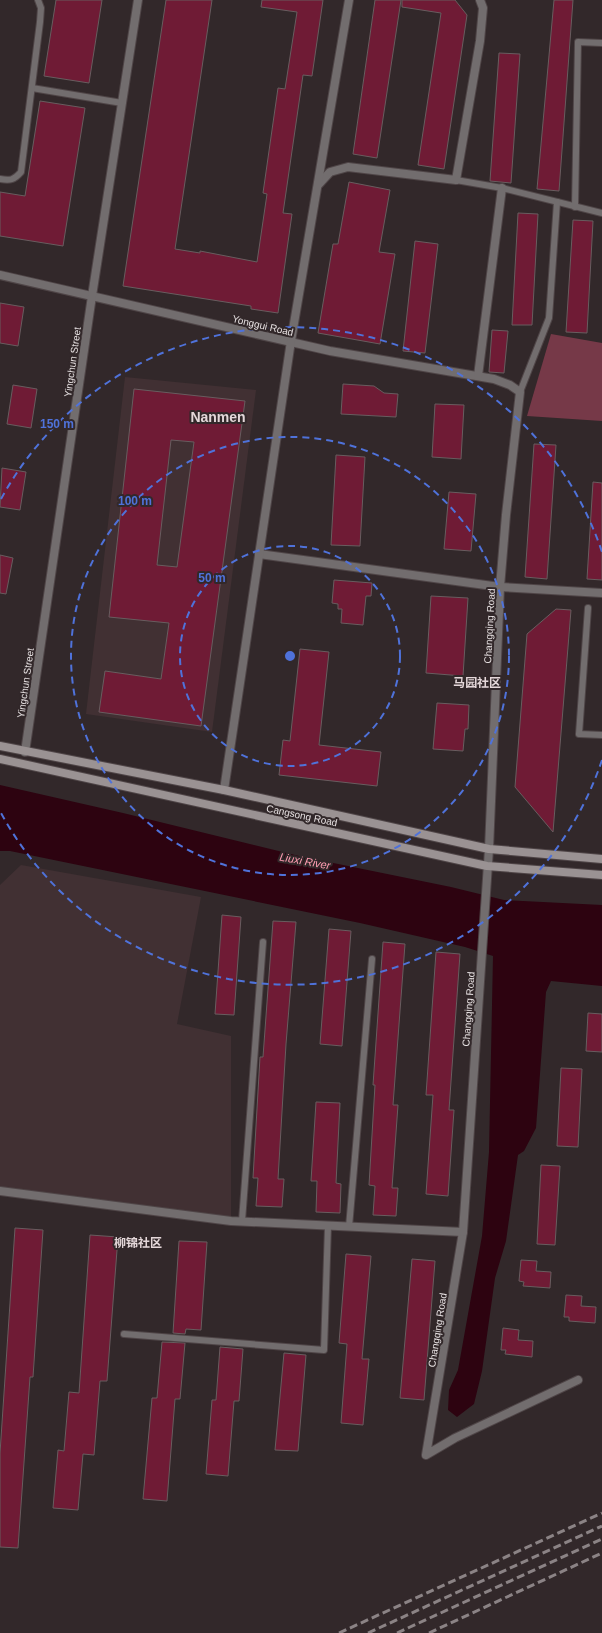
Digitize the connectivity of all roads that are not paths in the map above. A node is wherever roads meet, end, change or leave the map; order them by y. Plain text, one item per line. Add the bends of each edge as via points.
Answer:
1 (38, 0) edge
2 (138, 0) edge
3 (349, 0) edge
4 (480, 0) edge
5 (602, 43) edge
6 (32, 88) junction
7 (122, 103) junction
8 (0, 179) edge
9 (456, 180) junction
10 (319, 184) junction
11 (502, 188) junction
12 (557, 202) junction
13 (575, 207) junction
14 (602, 213) edge
15 (0, 275) edge
16 (92, 296) junction
17 (291, 341) junction
18 (478, 376) junction
19 (520, 392) junction
20 (259, 554) junction
21 (500, 587) junction
22 (602, 593) edge
23 (588, 608) dead end
24 (602, 735) edge
25 (0, 746) edge
26 (25, 752) junction
27 (0, 759) edge
28 (224, 790) junction
29 (489, 849) junction
30 (602, 859) edge
31 (487, 870) junction
32 (602, 875) edge
33 (263, 942) dead end
34 (372, 959) dead end
35 (0, 1191) edge
36 (242, 1221) junction
37 (328, 1226) junction
38 (349, 1226) junction
39 (463, 1232) junction
40 (124, 1334) dead end
41 (578, 1380) dead end

1 - 6 lane via 41,8
2 - 7 street, Yingchun Street
3 - 10 street
4 - 9 street via 483,8 480,41
5 - 13 lane via 578,42
6 - 7 lane
6 - 8 lane via 21,172 15,179
7 - 16 street, Yingchun Street
9 - 10 street via 348,168 330,172
9 - 11 lane
10 - 17 street
11 - 12 lane
11 - 18 street
12 - 13 lane
12 - 19 lane via 549,318
13 - 14 lane
15 - 16 street, Yonggui Road
16 - 17 street, Yonggui Road
16 - 26 street, Yingchun Street
17 - 18 street, Yonggui Road via 330,351
17 - 20 street
18 - 19 street, Yonggui Road via 510,385
19 - 21 street, Changqing Road
20 - 21 street
20 - 28 street
21 - 22 street
21 - 29 street, Changqing Road
23 - 24 lane via 579,734
25 - 26 main road, Cangsong Road
26 - 28 main road, Cangsong Road
27 - 31 main road, Cangsong Road
28 - 29 main road, Cangsong Road
29 - 30 main road, Cangsong Road
29 - 31 street, Changqing Road
31 - 32 main road, Cangsong Road
31 - 39 street, Changqing Road
33 - 36 lane
34 - 38 lane
35 - 36 street
36 - 37 street
37 - 38 street
37 - 40 lane via 324,1350
38 - 39 street
39 - 41 street, Changqing Road via 426,1455 455,1438

